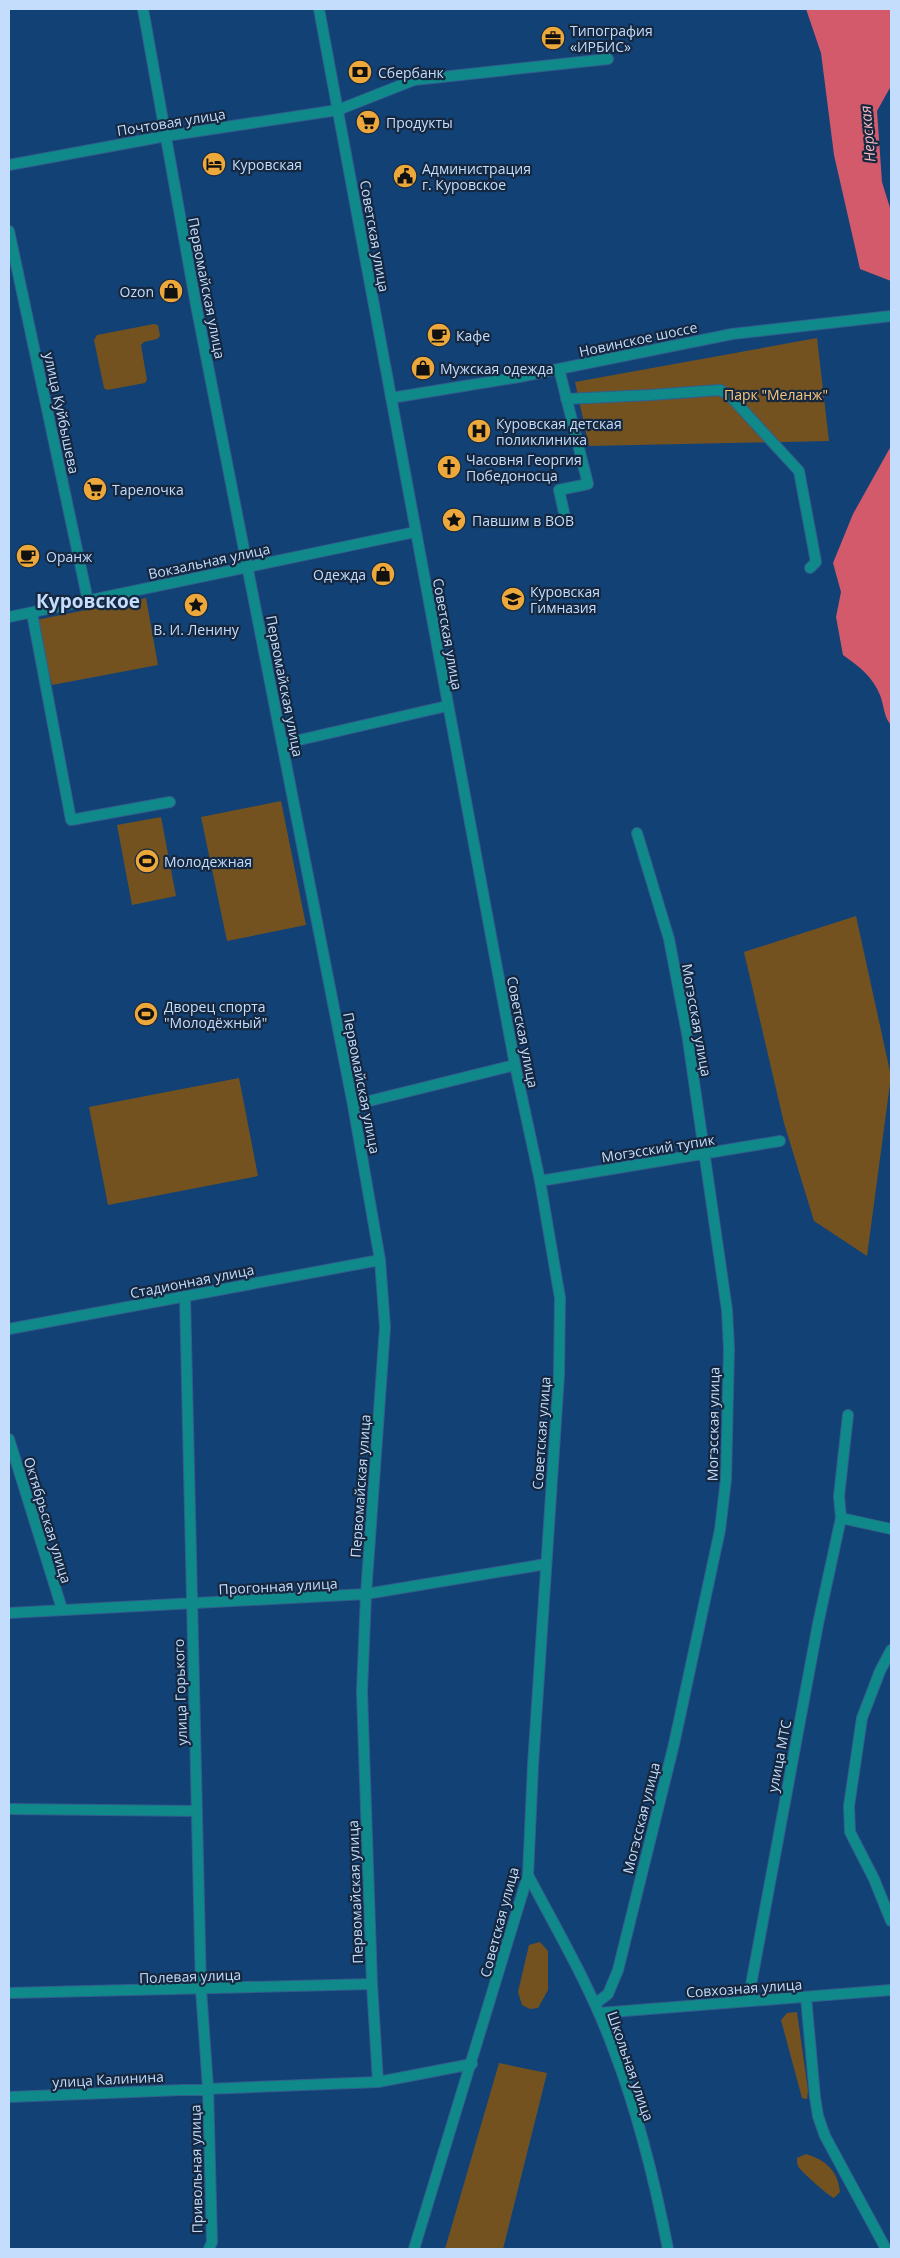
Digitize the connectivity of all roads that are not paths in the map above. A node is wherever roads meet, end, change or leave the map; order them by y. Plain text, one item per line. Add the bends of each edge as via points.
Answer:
1 (143, 9) edge
2 (319, 9) edge
3 (608, 59) dead end
4 (338, 110) junction
5 (166, 136) junction
6 (9, 165) edge
7 (9, 231) edge
8 (891, 316) edge
9 (559, 369) junction
10 (391, 398) junction
11 (566, 398) junction
12 (565, 517) dead end
13 (415, 532) junction
14 (248, 566) junction
15 (810, 568) dead end
16 (88, 601) junction
17 (32, 613) junction
18 (9, 617) edge
19 (448, 706) junction
20 (282, 744) junction
21 (170, 802) dead end
22 (637, 834) dead end
23 (515, 1065) junction
24 (353, 1105) junction
25 (780, 1141) dead end
26 (705, 1154) junction
27 (540, 1181) junction
28 (380, 1260) junction
29 (185, 1296) junction
30 (9, 1329) edge
31 (848, 1415) dead end
32 (9, 1439) edge
33 (12, 1459) edge
34 (840, 1518) junction
35 (891, 1529) edge
36 (546, 1564) junction
37 (366, 1594) junction
38 (191, 1604) junction
39 (62, 1609) junction
40 (9, 1613) edge
41 (891, 1650) edge
42 (9, 1809) edge
43 (197, 1811) junction
44 (528, 1875) junction
45 (891, 1921) edge
46 (372, 1984) junction
47 (201, 1989) junction
48 (891, 1990) edge
49 (9, 1993) edge
50 (806, 1997) junction
51 (748, 2000) junction
52 (597, 2008) junction
53 (472, 2064) junction
54 (378, 2082) junction
55 (208, 2088) junction
56 (9, 2097) edge
57 (209, 2249) edge
58 (414, 2249) edge
59 (668, 2249) edge
60 (886, 2249) edge

1 - 5 street, Первомайская улица
2 - 4 street, Советская улица
3 - 4 street, Почтовая улица via 414,80
4 - 5 street, Почтовая улица
4 - 10 street, Советская улица
5 - 6 street, Почтовая улица
5 - 14 street, Первомайская улица
7 - 16 street, улица Куйбышева
8 - 9 street, Новинское шоссе via 732,334
9 - 10 street, Новинское шоссе
9 - 11 street
10 - 13 street, Советская улица
11 - 12 street via 588,484 559,490
11 - 15 street via 720,390 730,396 799,471 816,562
13 - 14 street, Вокзальная улица
13 - 19 street, Советская улица
14 - 16 street, Вокзальная улица
14 - 20 street, Первомайская улица
16 - 17 street, Вокзальная улица
17 - 18 street, Вокзальная улица
17 - 21 street via 71,820
19 - 20 street
19 - 23 street, Советская улица
20 - 24 street, Первомайская улица
22 - 26 street, Могэсская улица via 669,939
23 - 24 street
23 - 27 street, Советская улица
24 - 28 street, Первомайская улица
25 - 26 street, Могэсский тупик
26 - 27 street, Могэсский тупик
26 - 52 street, Могэсская улица via 727,1310 729,1349 726,1479 721,1522 674,1744 618,1970 608,1994
27 - 36 street, Советская улица via 560,1298 559,1376
28 - 29 street, Стадионная улица
28 - 37 street, Первомайская улица via 385,1327
29 - 30 street, Стадионная улица
29 - 38 street, улица Горького
31 - 34 street, улица МТС via 839,1496
32 - 33 street, Октябрьская улица
33 - 39 street, Октябрьская улица
34 - 35 street
34 - 51 street, улица МТС
36 - 37 street, Прогонная улица
36 - 44 street, Советская улица
37 - 38 street, Прогонная улица
37 - 46 street, Первомайская улица via 362,1692
38 - 39 street, Прогонная улица
38 - 43 street, улица Горького
39 - 40 street, Прогонная улица
41 - 45 street via 862,1718 849,1806 850,1832
42 - 43 street
43 - 47 street, улица Горького
44 - 52 street, Школьная улица
44 - 53 street, Советская улица
46 - 47 street, Полевая улица
46 - 54 street, Первомайская улица
47 - 49 street, Полевая улица
47 - 55 street, улица Горького
48 - 50 street, Совхозная улица
50 - 51 street, Совхозная улица
50 - 60 street via 818,2116 825,2136
51 - 52 street, Совхозная улица
52 - 59 street, Школьная улица via 632,2107 660,2205
53 - 54 street
53 - 58 street, Советская улица
54 - 55 street, улица Калинина
55 - 56 street, улица Калинина
55 - 57 street, Привольная улица via 212,2242

